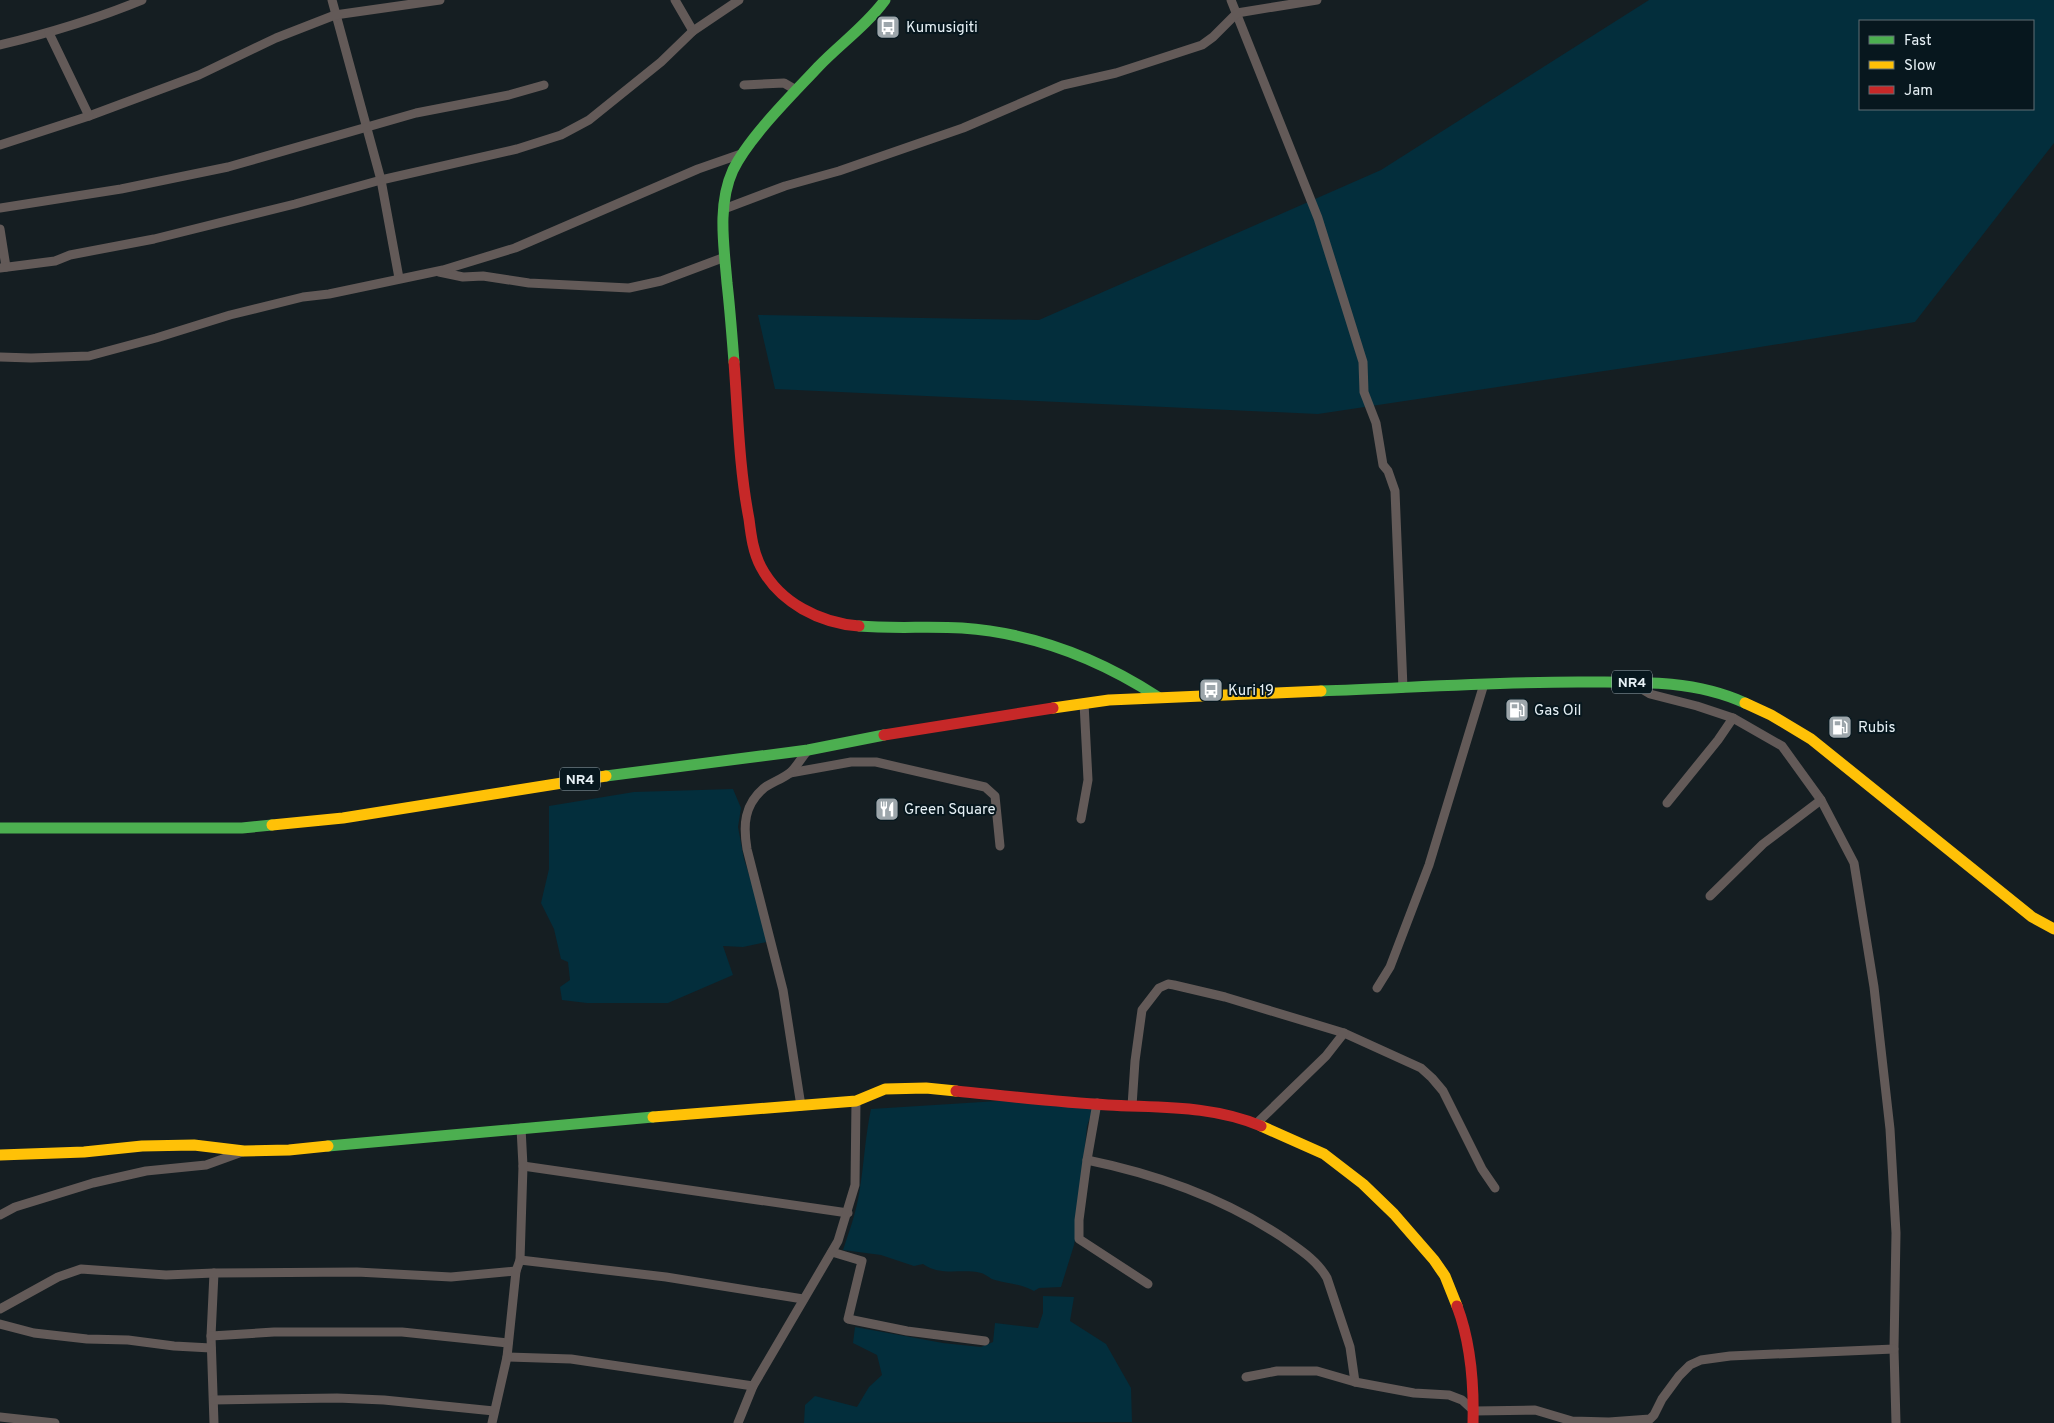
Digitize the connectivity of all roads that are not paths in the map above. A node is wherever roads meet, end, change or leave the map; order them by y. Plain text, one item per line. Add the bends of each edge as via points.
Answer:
1 (142, 0) edge
2 (332, 0) edge
3 (440, 0) edge
4 (675, 0) edge
5 (739, 0) edge
6 (885, 0) edge
7 (1231, 0) edge
8 (1317, 0) edge
9 (335, 14) junction
10 (1237, 14) junction
11 (693, 31) junction
12 (49, 33) junction
13 (0, 45) edge
14 (544, 85) dead end
15 (744, 85) dead end
16 (796, 90) junction
17 (89, 116) junction
18 (367, 128) junction
19 (0, 145) edge
20 (741, 154) junction
21 (381, 180) junction
22 (0, 208) edge
23 (724, 209) junction
24 (0, 229) edge
25 (724, 256) junction
26 (3, 267) edge
27 (436, 272) junction
28 (399, 278) junction
29 (0, 357) edge
30 (1628, 682) junction
31 (1484, 684) junction
32 (1403, 688) junction
33 (1158, 697) junction
34 (1084, 703) junction
35 (1733, 718) junction
36 (808, 750) junction
37 (790, 772) junction
38 (1821, 800) junction
39 (1667, 803) dead end
40 (1081, 819) dead end
41 (0, 828) edge
42 (1000, 846) dead end
43 (1710, 896) dead end
44 (2053, 928) edge
45 (1377, 988) dead end
46 (1344, 1033) junction
47 (856, 1101) junction
48 (1097, 1103) junction
49 (801, 1106) junction
50 (1132, 1106) junction
51 (1257, 1123) junction
52 (522, 1128) junction
53 (244, 1151) junction
54 (0, 1156) edge
55 (1087, 1160) junction
56 (523, 1166) junction
57 (1495, 1188) dead end
58 (848, 1213) junction
59 (0, 1215) edge
60 (832, 1252) junction
61 (520, 1260) junction
62 (516, 1271) junction
63 (214, 1273) junction
64 (1148, 1284) dead end
65 (803, 1299) junction
66 (0, 1310) edge
67 (0, 1324) edge
68 (211, 1336) junction
69 (986, 1341) dead end
70 (508, 1343) junction
71 (212, 1348) junction
72 (1894, 1349) junction
73 (507, 1357) junction
74 (1246, 1377) dead end
75 (1355, 1382) junction
76 (752, 1386) junction
77 (214, 1400) junction
78 (494, 1411) junction
79 (1474, 1411) junction
80 (0, 1417) edge
81 (55, 1423) edge
82 (214, 1423) edge
83 (492, 1423) edge
84 (738, 1423) edge
85 (1473, 1423) edge
86 (1896, 1423) edge

1 - 12 street
2 - 9 street
3 - 9 street
4 - 11 street
5 - 11 street
6 - 16 main road via 858,31
7 - 10 street
8 - 10 street
9 - 17 street via 199,75
9 - 18 street
10 - 23 street via 1202,45 1116,73 1063,85 963,128
10 - 32 street via 1318,218 1363,362 1364,392 1376,423 1382,465 1388,471 1395,491
11 - 21 street via 661,62 589,120 562,135 517,149
12 - 13 street
12 - 17 street
14 - 18 street
15 - 16 street via 784,84
16 - 20 main road
17 - 19 street
18 - 21 street
18 - 22 street via 228,168
20 - 23 main road via 729,181
20 - 27 street via 698,169 515,248
21 - 26 street via 154,239 56,260
21 - 28 street
23 - 25 main road
24 - 26 street
25 - 27 street via 661,281 630,288 529,283
25 - 33 main road via 748,520 753,546 771,582 809,614 829,622 849,626 955,628 1014,634 1076,653 1125,675
27 - 28 street
28 - 29 street via 230,315 89,356
30 - 31 main road, NR4
30 - 35 street via 1650,694
30 - 44 main road, NR4 via 1680,684 1734,698 1771,714 1811,739 2032,917
31 - 32 main road, NR4
31 - 45 street via 1426,874 1390,967
32 - 33 main road, NR4
33 - 34 main road, NR4
34 - 36 main road, NR4 via 891,733
34 - 40 street via 1088,780
35 - 38 street via 1782,746
35 - 39 street
36 - 37 street
36 - 41 main road, NR4 via 573,780 360,816 286,824 242,828
37 - 42 street via 851,762 876,762 985,787 995,796
37 - 49 street via 764,788 749,805 744,834 783,990
38 - 43 street via 1763,844
38 - 72 street via 1856,870 1874,987 1890,1129 1896,1223
46 - 50 street via 1225,998 1174,985 1162,986 1142,1010
46 - 51 street via 1326,1056
46 - 57 street via 1408,1062 1432,1078 1443,1091
47 - 48 main road via 885,1090 926,1088
47 - 49 main road
47 - 58 street via 855,1185
48 - 50 main road
48 - 55 street
49 - 52 main road
50 - 51 main road via 1220,1112
51 - 79 main road via 1328,1157 1353,1175 1382,1199 1429,1253 1444,1275 1463,1326
52 - 53 main road via 289,1150
52 - 56 street
53 - 54 main road via 185,1145
53 - 59 street via 206,1165 146,1171 93,1183
55 - 64 street via 1079,1239
55 - 75 street via 1205,1194 1252,1217 1312,1259 1327,1278 1337,1306 1350,1347
56 - 58 street
56 - 61 street
58 - 60 street
60 - 65 street
60 - 69 street via 862,1261 848,1319 906,1331
61 - 62 street
61 - 65 street via 666,1277
62 - 63 street via 451,1277 357,1272
62 - 70 street
63 - 66 street via 166,1276 81,1269 58,1277
63 - 68 street
65 - 76 street
67 - 71 street via 34,1333 87,1340 128,1340
68 - 70 street via 274,1332 402,1332
68 - 71 street
70 - 73 street
71 - 77 street
72 - 79 street via 1701,1360 1690,1365 1662,1399 1654,1416 1644,1420 1572,1421 1535,1410
72 - 86 street
73 - 76 street via 571,1359
73 - 78 street
74 - 75 street via 1277,1371 1317,1370
75 - 79 street via 1414,1393 1449,1395 1462,1400
76 - 84 street
77 - 78 street via 337,1398
77 - 82 street
78 - 83 street
79 - 85 main road
80 - 81 street

